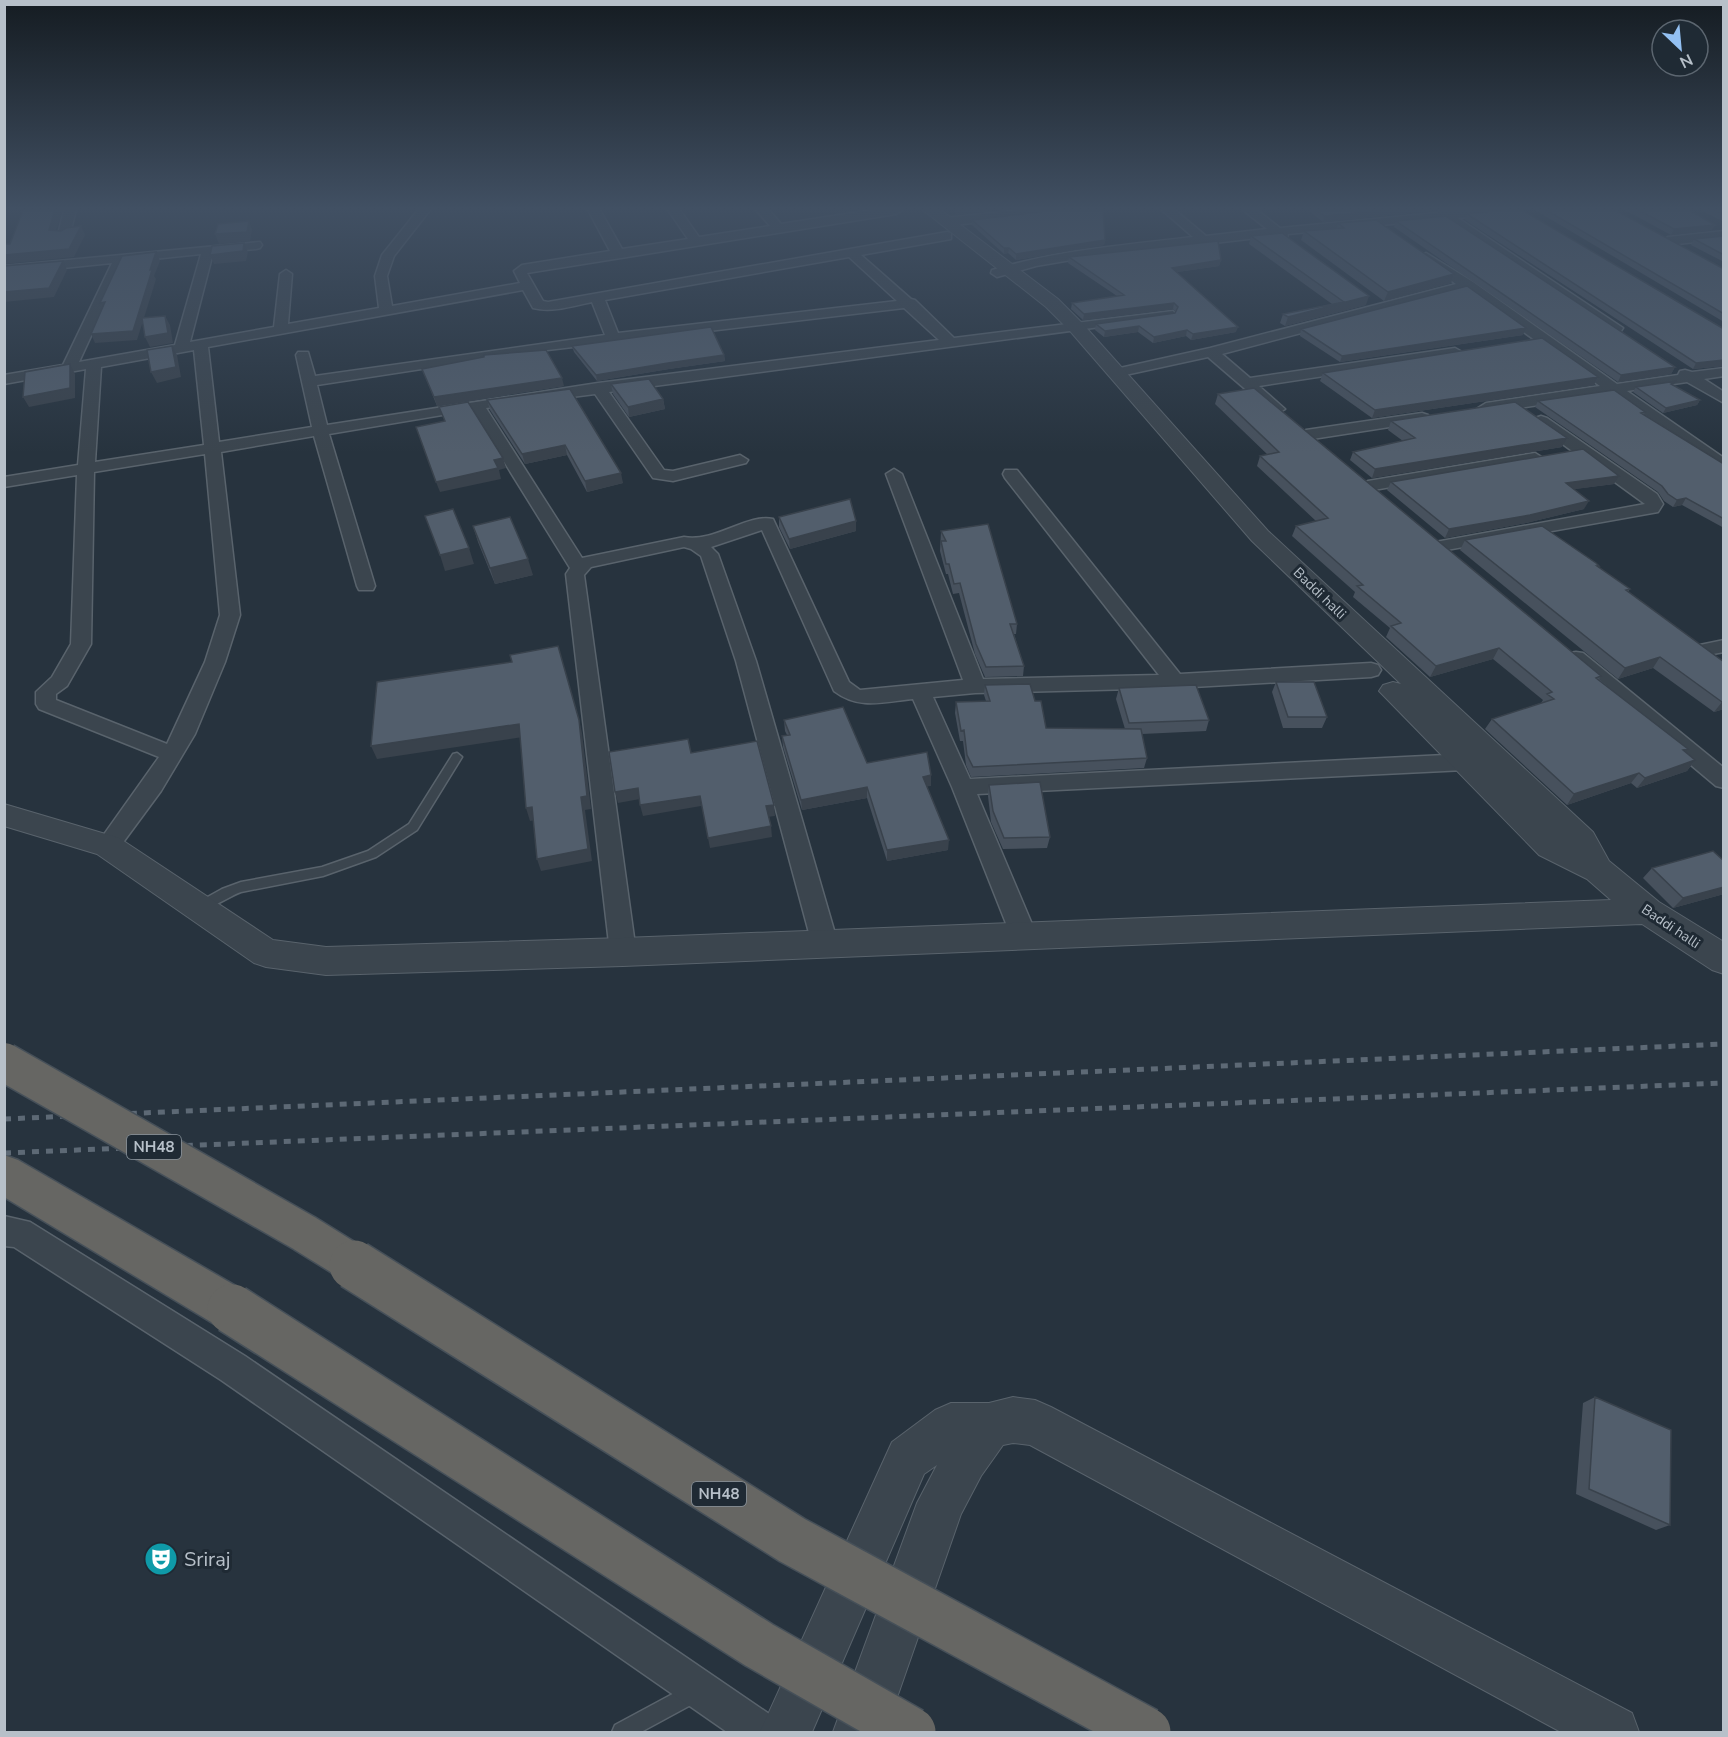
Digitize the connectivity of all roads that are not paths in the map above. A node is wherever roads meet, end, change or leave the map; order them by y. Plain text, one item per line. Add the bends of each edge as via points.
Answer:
1 (105, 291) edge
2 (197, 291) edge
3 (284, 291) edge
4 (383, 291) edge
5 (495, 291) edge
6 (528, 291) edge
7 (635, 291) edge
8 (896, 291) edge
9 (1034, 291) edge
10 (1437, 291) edge
11 (1477, 291) edge
12 (1560, 291) edge
13 (457, 298) junction
14 (597, 298) junction
15 (910, 303) junction
16 (527, 304) junction
17 (386, 311) junction
18 (1168, 314) edge
19 (1068, 328) junction
20 (281, 330) junction
21 (613, 338) junction
22 (1543, 338) junction
23 (1632, 339) edge
24 (949, 341) junction
25 (1520, 342) edge
26 (201, 345) junction
27 (181, 348) junction
28 (1472, 349) edge
29 (1211, 352) junction
30 (303, 355) dead end
31 (94, 363) junction
32 (1671, 365) edge
33 (69, 368) junction
34 (1724, 372) edge
35 (1116, 373) junction
36 (1690, 378) junction
37 (4, 380) edge
38 (308, 382) junction
39 (1248, 383) junction
40 (598, 388) junction
41 (1616, 389) junction
42 (1724, 399) edge
43 (1515, 404) junction
44 (476, 405) junction
45 (1469, 410) edge
46 (1434, 416) edge
47 (320, 429) junction
48 (1306, 435) junction
49 (211, 447) junction
50 (1324, 449) edge
51 (1582, 450) junction
52 (740, 460) dead end
53 (1724, 466) edge
54 (86, 468) junction
55 (1350, 471) edge
56 (894, 474) dead end
57 (1011, 474) dead end
58 (4, 482) edge
59 (1368, 486) junction
60 (1386, 501) edge
61 (1545, 527) junction
62 (1423, 531) edge
63 (1564, 542) edge
64 (697, 545) junction
65 (1441, 546) junction
66 (1459, 561) edge
67 (579, 568) junction
68 (366, 586) dead end
69 (1684, 636) edge
70 (1559, 644) edge
71 (1724, 646) edge
72 (1702, 650) junction
73 (1724, 666) edge
74 (1371, 670) junction
75 (1175, 681) junction
76 (975, 686) junction
77 (920, 691) junction
78 (171, 754) junction
79 (457, 757) dead end
80 (1465, 762) junction
81 (1720, 773) edge
82 (963, 787) junction
83 (4, 815) edge
84 (108, 846) junction
85 (1598, 870) junction
86 (198, 907) junction
87 (1647, 911) junction
88 (1024, 936) junction
89 (825, 944) junction
90 (623, 952) junction
91 (1723, 960) edge
92 (4, 1062) edge
93 (4, 1174) edge
94 (4, 1231) edge
95 (989, 1426) junction
96 (699, 1689) junction
97 (622, 1732) edge
98 (761, 1732) edge
99 (786, 1732) edge
100 (859, 1732) edge
101 (911, 1732) edge
102 (1146, 1732) edge
103 (1613, 1732) edge

1 - 33 street
2 - 27 street
3 - 20 street
4 - 17 street
5 - 13 street
6 - 16 street
7 - 14 street
8 - 15 street
9 - 19 street, Baddi halli via 1052,303
10 - 29 street via 1375,303
11 - 22 street
12 - 23 street
13 - 16 street
13 - 17 street
14 - 16 street via 548,306
14 - 21 street
15 - 21 street
15 - 24 street
17 - 20 street
18 - 19 street
19 - 24 street
19 - 35 street, Baddi halli
19 - 74 street via 1227,525
20 - 26 street
21 - 38 street
22 - 25 street
22 - 41 street
24 - 40 street
26 - 27 street
26 - 49 street
27 - 31 street
28 - 39 street
29 - 35 street
29 - 39 street
30 - 38 street
31 - 33 street
31 - 54 street
32 - 36 street
33 - 37 street
34 - 36 street
35 - 85 street, Baddi halli via 1260,536 1582,840
36 - 41 street
36 - 42 street
38 - 47 street
39 - 48 street
40 - 44 street
40 - 52 street via 659,474 673,476
41 - 43 street
41 - 53 street
43 - 45 street
43 - 51 street
44 - 47 street
44 - 67 street
46 - 48 street
47 - 49 street
47 - 68 street
48 - 50 street
49 - 54 street
49 - 78 street via 230,615 215,662 184,734
51 - 59 street
51 - 61 street via 1651,498 1653,508
54 - 58 street
54 - 78 street via 81,644 60,681 46,692 45,704
55 - 59 street
56 - 76 street
57 - 75 street
59 - 60 street
61 - 63 street
61 - 65 street
62 - 65 street
64 - 67 street via 684,542 585,563
64 - 77 street via 767,523 841,686 862,697
64 - 89 street via 709,554 746,661
65 - 66 street
67 - 90 street via 577,586
69 - 72 street
70 - 81 street
71 - 72 street
72 - 73 street
74 - 75 street
74 - 80 street
75 - 76 street
76 - 77 street
77 - 82 street
78 - 84 street
79 - 86 lane via 413,827 372,854 323,872 241,887
80 - 82 street
80 - 85 street via 1550,847
82 - 88 street
83 - 84 street
84 - 86 street
85 - 87 street, Baddi halli
86 - 90 street via 266,953 326,961
87 - 88 street
87 - 91 street, Baddi halli
88 - 89 street
89 - 90 street
92 - 102 highway, NH48, bridge via 304,1233 792,1540
93 - 101 highway, bridge via 232,1309 759,1645
94 - 96 street via 19,1233 233,1368
95 - 99 street via 951,1426 908,1458
95 - 100 street via 941,1503
95 - 103 street via 1013,1420 1035,1423
96 - 97 lane
96 - 98 street

